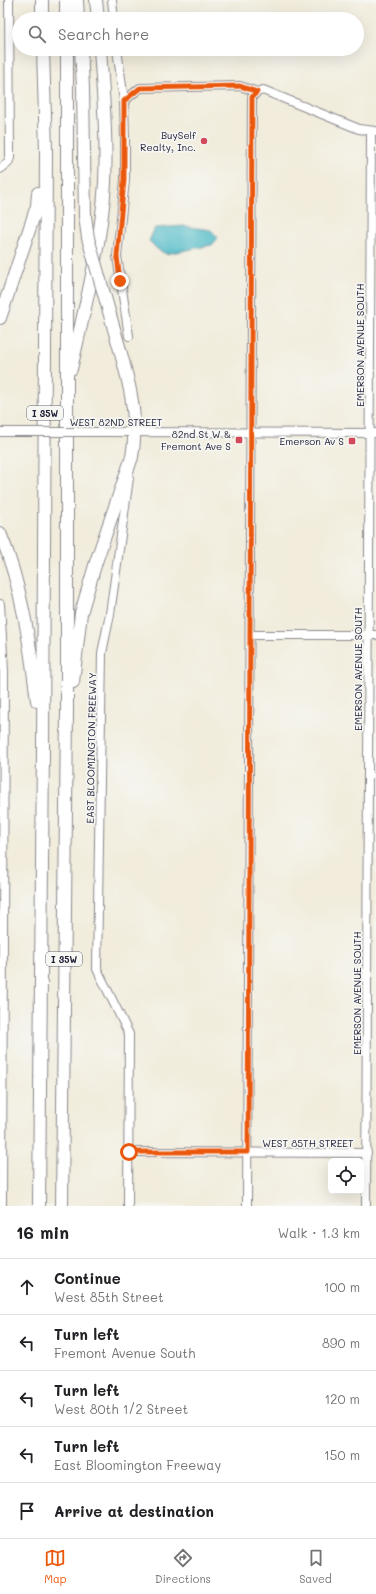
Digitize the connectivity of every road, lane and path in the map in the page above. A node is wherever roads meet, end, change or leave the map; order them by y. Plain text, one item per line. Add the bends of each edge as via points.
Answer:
1 (9, 0) edge
2 (42, 0) edge
3 (66, 0) edge
4 (77, 0) edge
5 (96, 0) edge
6 (112, 0) edge
7 (42, 12) edge
8 (66, 12) edge
9 (78, 12) edge
10 (97, 12) edge
11 (113, 12) edge
12 (43, 56) edge
13 (67, 56) edge
14 (81, 56) edge
15 (100, 56) edge
16 (118, 56) edge
17 (44, 76) junction
18 (257, 92) junction
19 (124, 101) junction
20 (374, 131) edge
21 (2, 168) edge
22 (0, 318) edge
23 (129, 336) dead end
24 (66, 391) junction
25 (0, 432) edge
26 (250, 432) junction
27 (134, 433) junction
28 (373, 433) edge
29 (132, 457) junction
30 (0, 533) edge
31 (0, 604) edge
32 (250, 635) junction
33 (372, 635) edge
34 (2, 671) edge
35 (67, 711) junction
36 (43, 751) junction
37 (1, 957) edge
38 (372, 1034) edge
39 (129, 1152) junction
40 (248, 1152) junction
41 (367, 1153) junction
42 (2, 1206) edge
43 (39, 1206) edge
44 (62, 1206) edge
45 (128, 1206) edge
46 (247, 1206) edge
47 (366, 1206) edge

1 - 21 street via 10,158
2 - 7 highway
3 - 8 highway
4 - 9 highway
5 - 10 highway
6 - 11 street
12 - 17 highway, I 35W
13 - 24 highway, I 35W
14 - 27 highway, bridge via 85,216 88,238 125,369 132,403
15 - 24 highway via 105,133 103,198 92,280
16 - 19 street
17 - 22 highway via 38,206
17 - 36 highway, I 35W via 46,166
18 - 19 street via 240,86 140,88
18 - 20 street via 263,90 359,129
18 - 26 street via 252,97
19 - 23 street via 124,180 117,256
20 - 28 street, EMERSON AVENUE SOUTH
24 - 35 highway, I 35W
25 - 27 street, WEST 82ND STREET, bridge
26 - 27 street, WEST 82ND STREET
26 - 28 street, WEST 82ND STREET
26 - 32 street
27 - 29 highway
28 - 33 street, EMERSON AVENUE SOUTH
29 - 35 highway via 81,613 74,677
29 - 39 street, EAST BLOOMINGTON FREEWAY via 110,614 102,653 97,969 129,1034
30 - 36 highway via 28,634
31 - 34 street
32 - 33 street
32 - 40 street
33 - 38 street, EMERSON AVENUE SOUTH
34 - 37 street
35 - 44 highway, I 35W
36 - 43 highway, I 35W
37 - 42 street
38 - 41 street, EMERSON AVENUE SOUTH
39 - 40 street, WEST 85TH STREET
39 - 45 street
40 - 41 street, WEST 85TH STREET
40 - 46 street
41 - 47 street, EMERSON AVENUE SOUTH

